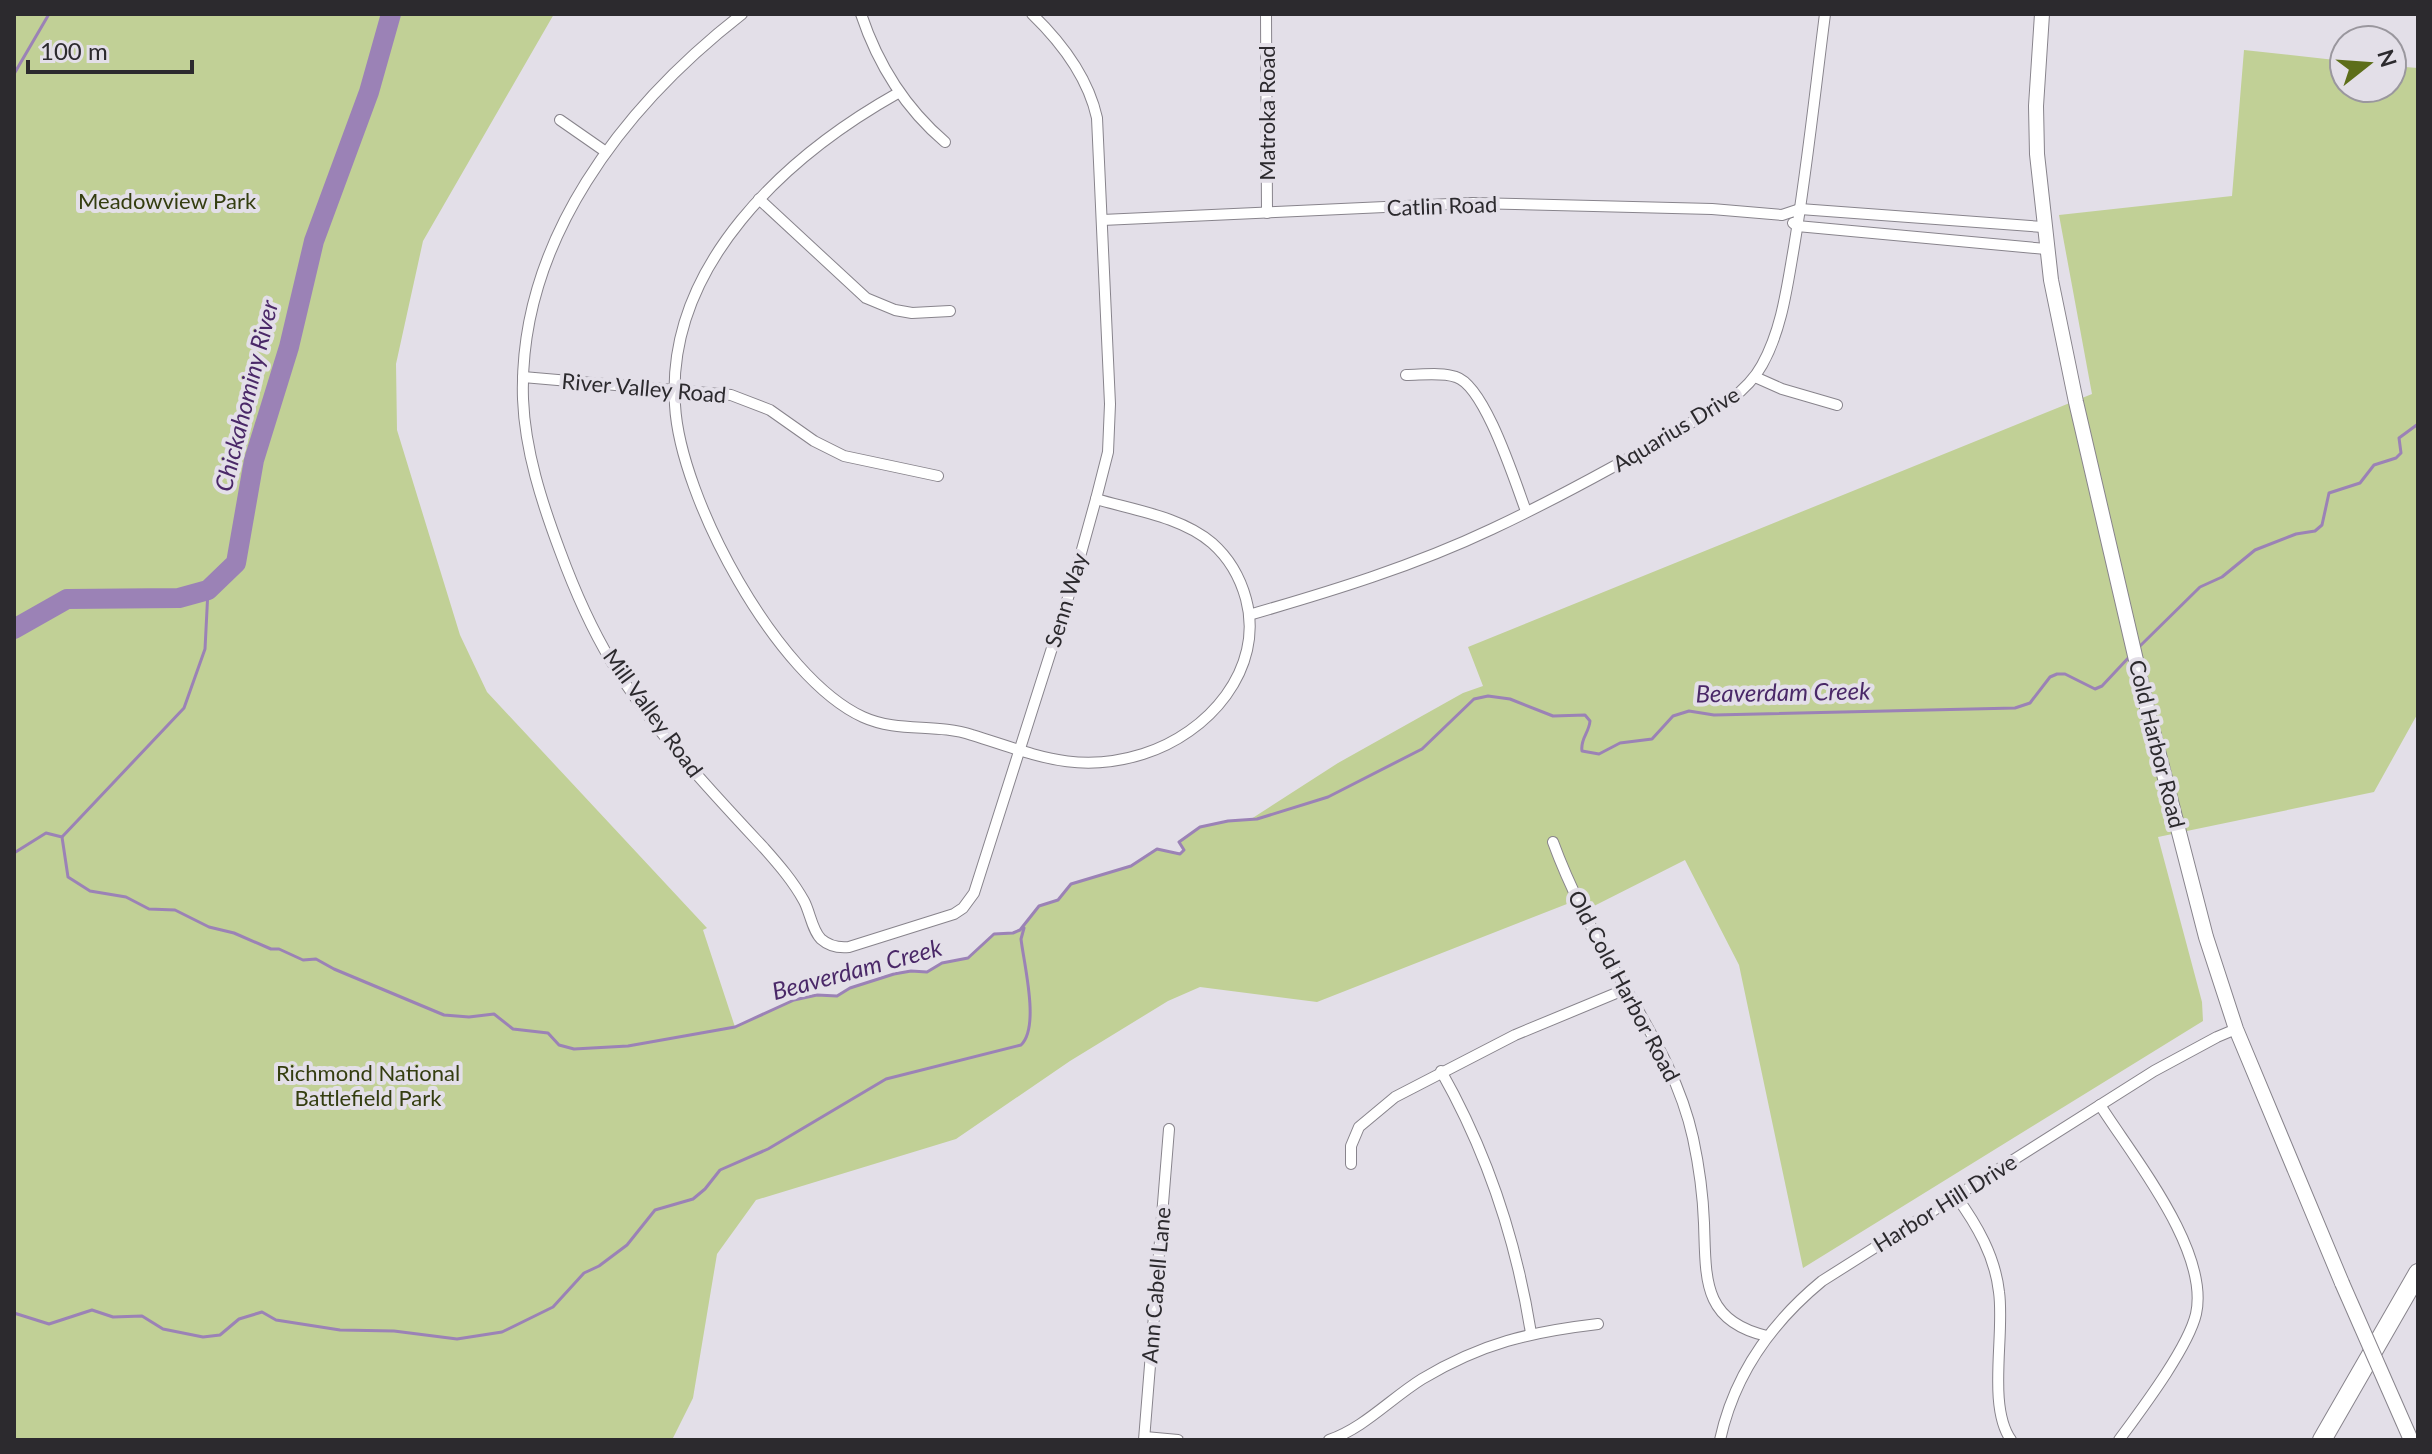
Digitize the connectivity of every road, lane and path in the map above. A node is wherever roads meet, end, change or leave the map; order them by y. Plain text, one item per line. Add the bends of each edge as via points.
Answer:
1 (742, 14) edge
2 (861, 14) edge
3 (1266, 14) edge
4 (1825, 14) edge
5 (2042, 14) edge
6 (1037, 15) edge
7 (898, 93) junction
8 (560, 120) dead end
9 (945, 142) dead end
10 (606, 152) junction
11 (759, 199) junction
12 (1800, 209) junction
13 (1267, 213) junction
14 (1782, 215) junction
15 (1102, 220) junction
16 (1797, 226) junction
17 (2043, 227) junction
18 (2046, 249) junction
19 (950, 311) dead end
20 (1406, 375) dead end
21 (523, 377) junction
22 (1755, 377) junction
23 (674, 390) junction
24 (1837, 405) dead end
25 (938, 476) dead end
26 (1096, 499) junction
27 (1526, 511) junction
28 (1249, 615) junction
29 (1019, 751) junction
30 (1553, 842) dead end
31 (907, 929) joint
32 (1626, 989) junction
33 (2236, 1029) junction
34 (1441, 1071) junction
35 (2100, 1105) junction
36 (1169, 1129) dead end
37 (1351, 1164) dead end
38 (1956, 1196) junction
39 (2418, 1273) edge
40 (1598, 1324) dead end
41 (1531, 1333) junction
42 (1767, 1336) junction
43 (1144, 1439) edge
44 (1178, 1440) edge
45 (1329, 1440) edge
46 (1720, 1440) edge
47 (2011, 1440) edge
48 (2119, 1440) edge
49 (2322, 1440) edge
50 (2411, 1440) edge

1 - 10 street, Mill Valley Road via 671,76
2 - 7 street
3 - 13 street, Matroka Road
4 - 12 street, Aquarius Drive
5 - 17 main road, Cold Harbor Road via 2036,106
6 - 15 street via 1079,70 1093,102
7 - 9 street
7 - 11 street via 835,132
8 - 10 street
10 - 21 street, Mill Valley Road via 580,190 549,256 531,318
11 - 19 street via 866,298 912,313
11 - 23 street via 718,251 691,304 679,341
12 - 14 street, Catlin Road
12 - 16 street, Aquarius Drive
12 - 17 street, Catlin Road
13 - 14 street, Catlin Road via 1472,203
13 - 15 street, Catlin Road
14 - 16 street
15 - 26 street, Senn Way via 1110,428
16 - 18 street
16 - 22 street, Aquarius Drive via 1777,330
17 - 18 main road, Cold Harbor Road
18 - 33 main road, Cold Harbor Road via 2149,716 2206,937
20 - 27 street via 1457,377 1477,395
21 - 23 street, River Valley Road
21 - 31 street, Mill Valley Road via 529,448 552,529 588,617 640,703 784,872 822,939 849,947
22 - 24 street
22 - 27 street, Aquarius Drive via 1729,401
23 - 25 street, River Valley Road via 751,401 844,456
23 - 29 street via 681,450 709,522 742,586 802,667 841,704 872,721 951,730
26 - 28 street via 1200,533 1236,572
26 - 29 street, Senn Way
27 - 28 street, Aquarius Drive via 1350,586
28 - 29 street via 1247,657 1233,686 1181,736 1148,753 1103,763 1060,761
29 - 31 street, Senn Way via 970,900 954,914
30 - 32 street, Old Cold Harbor Road via 1585,918
32 - 34 street
32 - 42 street, Old Cold Harbor Road via 1666,1058 1685,1107 1699,1173 1705,1271 1713,1299 1739,1327
33 - 35 street, Harbor Hill Drive
33 - 50 main road, Cold Harbor Road, bridge
34 - 37 street via 1363,1122 1351,1146
34 - 41 street via 1500,1197
35 - 38 street, Harbor Hill Drive
35 - 48 street via 2178,1228 2198,1292 2191,1328
36 - 43 street, Ann Cabell Lane
38 - 42 street, Harbor Hill Drive via 1822,1281
38 - 47 street via 1996,1272 2000,1414
39 - 49 highway
40 - 41 street
41 - 45 street via 1451,1363
42 - 46 street, Harbor Hill Drive via 1741,1378
43 - 44 street

